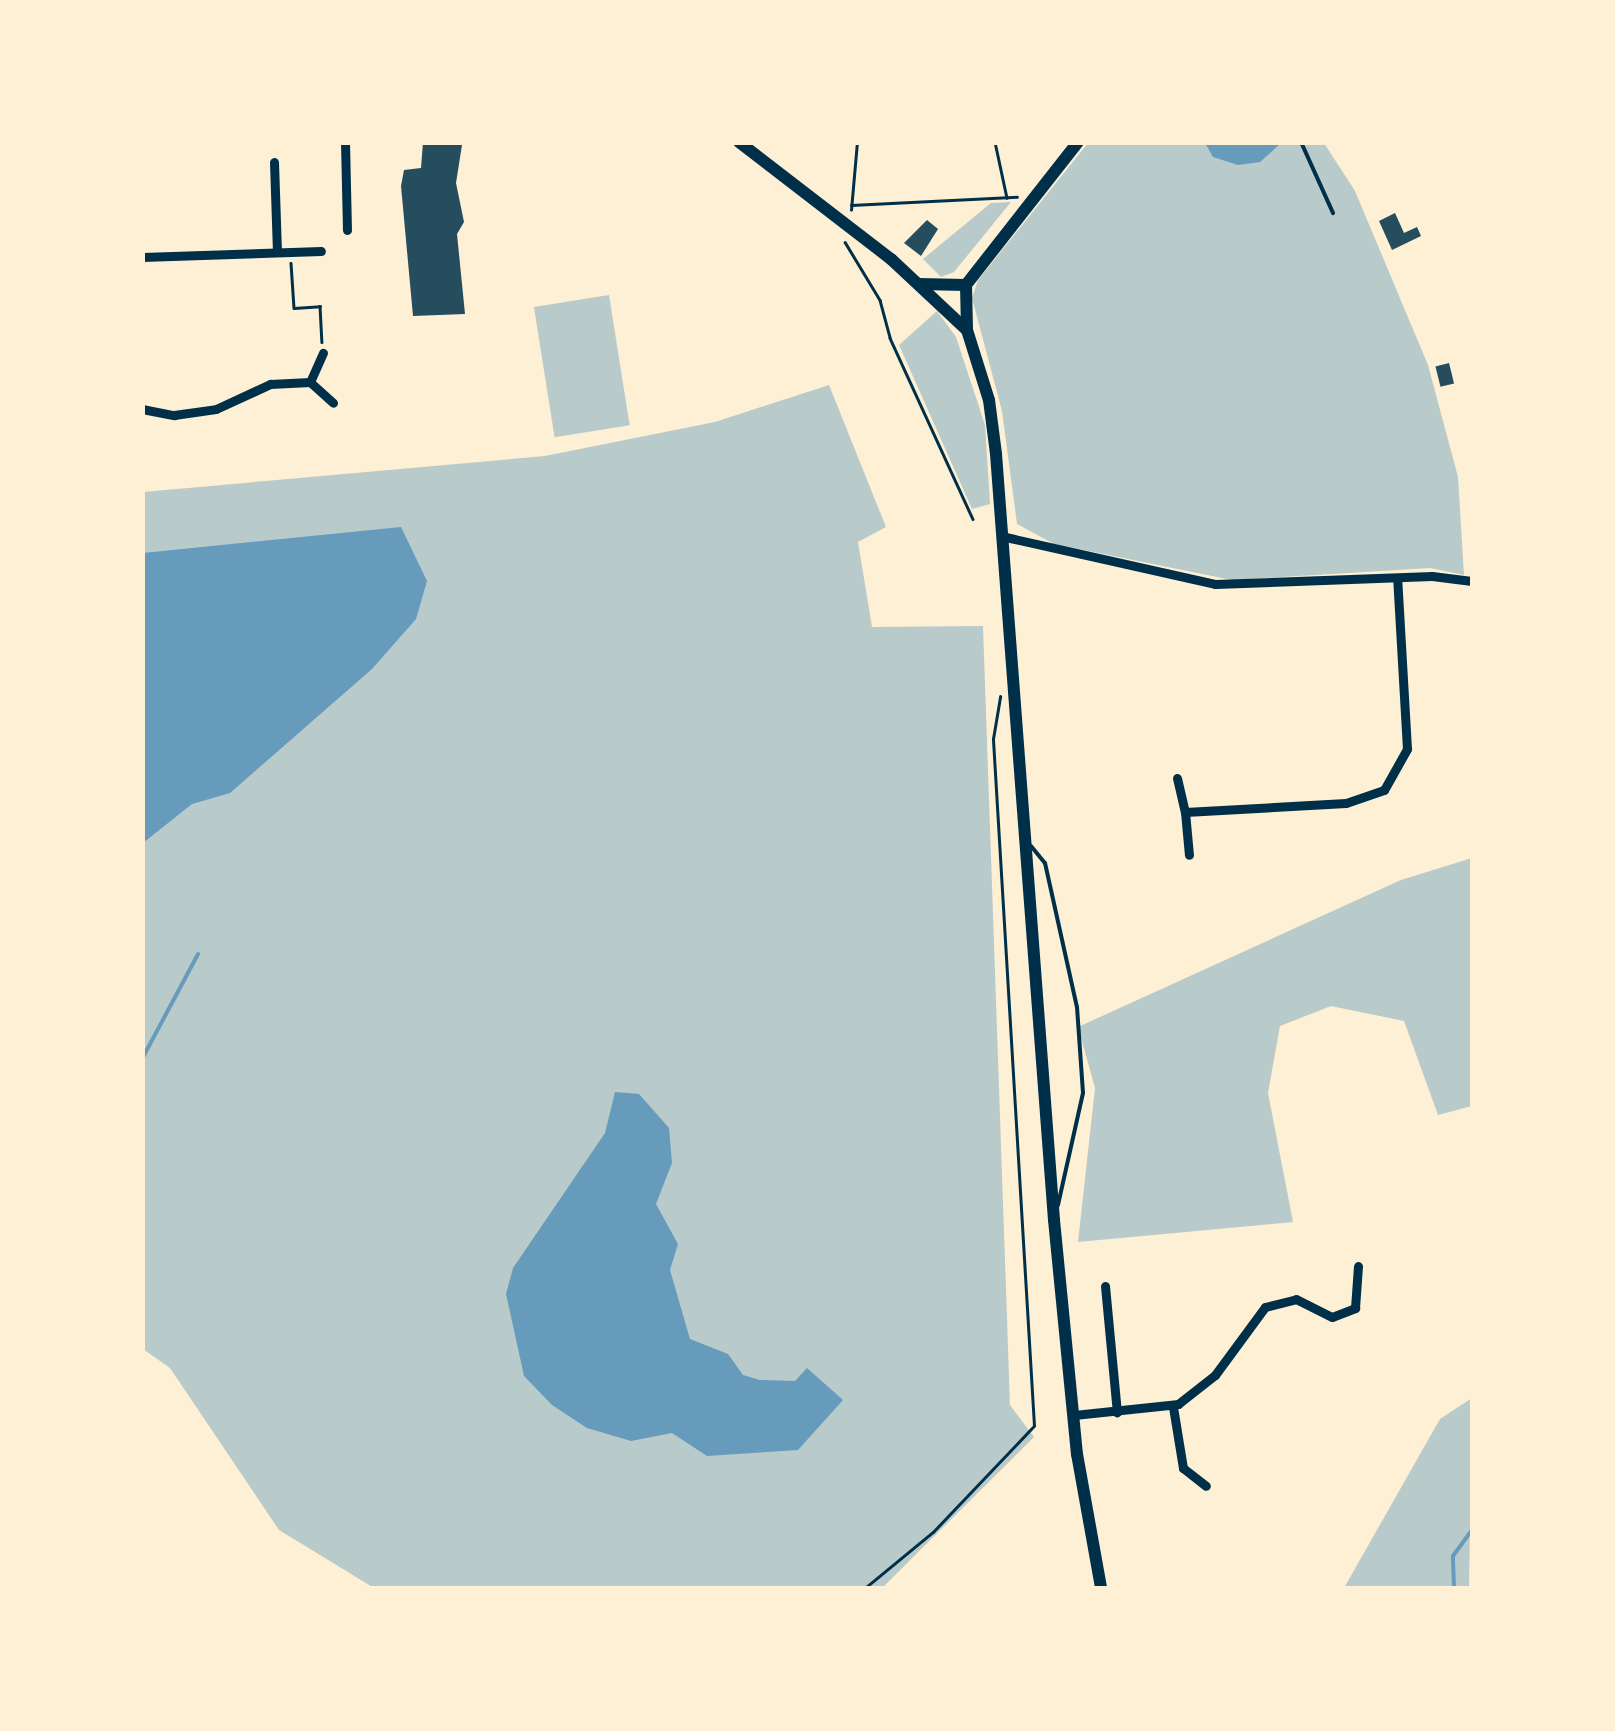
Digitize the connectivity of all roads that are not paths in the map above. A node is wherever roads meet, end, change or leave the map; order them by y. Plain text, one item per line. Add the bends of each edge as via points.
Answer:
1 (346, 142) edge
2 (739, 142) edge
3 (1078, 142) edge
4 (1300, 142) edge
5 (274, 162) dead end
6 (1333, 213) dead end
7 (347, 230) dead end
8 (321, 251) dead end
9 (276, 252) junction
10 (142, 257) edge
11 (919, 284) junction
12 (966, 285) junction
13 (967, 330) junction
14 (323, 353) road end
15 (310, 382) junction
16 (333, 403) dead end
17 (142, 410) edge
18 (1001, 536) junction
19 (1397, 578) junction
20 (1472, 581) edge
21 (1178, 778) dead end
22 (1185, 812) junction
23 (1024, 838) junction
24 (1188, 855) dead end
25 (1054, 1220) junction
26 (1358, 1266) dead end
27 (1104, 1286) dead end
28 (1173, 1407) junction
29 (1117, 1412) junction
30 (1074, 1415) junction
31 (1206, 1486) dead end
32 (1101, 1588) edge

1 - 7 street
2 - 11 main road
3 - 12 main road
4 - 6 lane
5 - 9 street
8 - 9 street
9 - 10 street
11 - 12 main road
11 - 13 main road
12 - 13 main road
13 - 18 main road via 989,400
14 - 15 street
15 - 16 street
15 - 17 street via 270,384 216,409 174,415
18 - 19 street via 1215,584
18 - 23 main road
19 - 20 street
19 - 22 street via 1406,749 1397,776 1364,800
21 - 22 street
22 - 24 street
23 - 25 main road
23 - 25 lane via 1045,863 1077,1007 1084,1093
25 - 30 main road
26 - 28 street via 1355,1308 1332,1317 1296,1299 1266,1307 1206,1385
27 - 29 street
28 - 29 street
28 - 31 street via 1183,1468
29 - 30 street
30 - 32 main road

